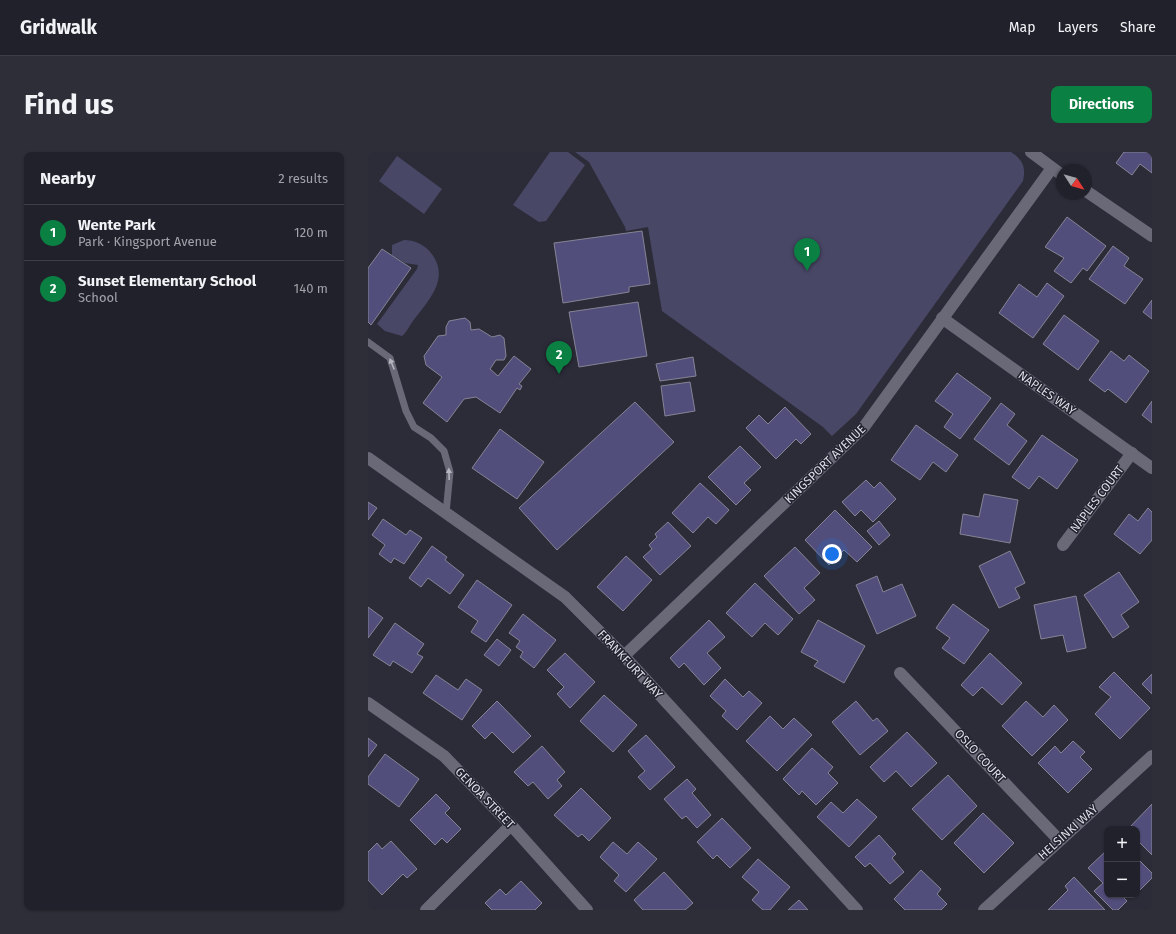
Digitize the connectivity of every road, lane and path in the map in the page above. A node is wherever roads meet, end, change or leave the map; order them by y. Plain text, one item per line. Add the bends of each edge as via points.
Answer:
1 (1031, 152) edge
2 (1056, 170) edge
3 (1056, 172) edge
4 (1092, 195) edge
5 (1152, 236) edge
6 (942, 318) junction
7 (368, 342) edge
8 (1132, 453) junction
9 (368, 458) edge
10 (1152, 468) edge
11 (446, 513) junction
12 (1063, 545) dead end
13 (624, 656) junction
14 (900, 673) dead end
15 (368, 703) edge
16 (1152, 756) edge
17 (512, 826) junction
18 (1059, 840) junction
19 (426, 910) edge
20 (587, 910) edge
21 (857, 910) edge
22 (984, 910) edge

1 - 2 street
3 - 6 street, KINGSPORT AVENUE
4 - 5 street
6 - 8 street, NAPLES WAY
6 - 13 street, KINGSPORT AVENUE via 864,427
11 -> 7 lane via 450,472 444,451 432,438 414,427 406,411 390,358
8 - 10 street, NAPLES WAY
8 - 12 street, NAPLES COURT
9 - 11 street, FRANKFURT WAY
11 - 13 street, FRANKFURT WAY via 565,597
13 - 21 street, FRANKFURT WAY
14 - 18 street, OSLO COURT
15 - 17 street, GENOA STREET via 444,756
16 - 18 street, HELSINKI WAY
17 - 19 street
17 - 20 street, GENOA STREET
18 - 22 street, HELSINKI WAY

